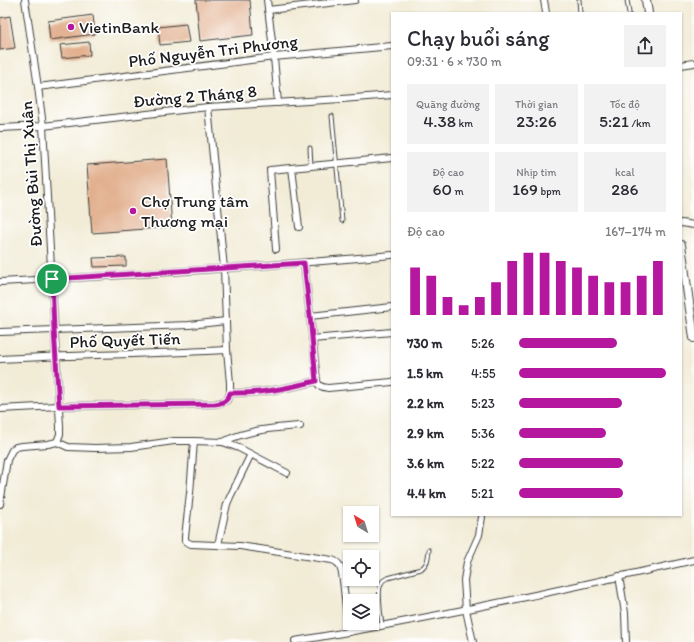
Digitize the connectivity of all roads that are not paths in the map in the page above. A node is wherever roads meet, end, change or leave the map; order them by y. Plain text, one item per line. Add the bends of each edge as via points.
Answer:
1 (25, 0) edge
2 (267, 0) edge
3 (355, 0) edge
4 (544, 0) edge
5 (579, 0) edge
6 (627, 0) edge
7 (646, 0) edge
8 (268, 10) junction
9 (546, 12) edge
10 (580, 12) edge
11 (629, 12) edge
12 (648, 12) edge
13 (391, 46) edge
14 (274, 57) junction
15 (694, 63) edge
16 (682, 65) edge
17 (38, 87) junction
18 (391, 95) edge
19 (278, 103) junction
20 (208, 107) junction
21 (332, 116) dead end
22 (43, 126) junction
23 (0, 128) edge
24 (310, 148) dead end
25 (391, 158) edge
26 (336, 164) junction
27 (311, 166) junction
28 (292, 168) junction
29 (342, 221) dead end
30 (682, 222) edge
31 (694, 226) edge
32 (300, 227) dead end
33 (276, 249) dead end
34 (682, 252) edge
35 (391, 255) edge
36 (304, 263) junction
37 (224, 268) junction
38 (52, 279) junction
39 (0, 282) edge
40 (391, 307) edge
41 (310, 316) junction
42 (226, 322) junction
43 (54, 330) junction
44 (0, 332) edge
45 (391, 332) edge
46 (694, 338) edge
47 (312, 339) junction
48 (228, 350) junction
49 (56, 356) junction
50 (0, 359) edge
51 (391, 382) edge
52 (317, 383) junction
53 (230, 393) junction
54 (59, 406) junction
55 (0, 409) edge
56 (300, 426) dead end
57 (194, 441) junction
58 (57, 442) junction
59 (223, 442) junction
60 (251, 454) junction
61 (3, 468) edge
62 (287, 474) dead end
63 (0, 504) edge
64 (482, 517) dead end
65 (218, 544) junction
66 (429, 550) dead end
67 (694, 560) edge
68 (620, 576) junction
69 (466, 610) junction
70 (382, 626) junction
71 (349, 632) junction
72 (295, 641) dead end
73 (472, 642) edge
74 (626, 642) edge

1 - 17 street, Đường Bùi Thị Xuân
2 - 8 street
3 - 8 street
4 - 9 street
5 - 10 lane
6 - 11 lane
7 - 12 street
8 - 14 street
13 - 14 street, Phố Nguyễn Tri Phương
14 - 17 street, Phố Nguyễn Tri Phương
14 - 19 street
15 - 16 street
17 - 22 street, Đường Bùi Thị Xuân
18 - 19 street, Đường 2 Tháng 8
19 - 20 street, Đường 2 Tháng 8
20 - 22 street, Đường 2 Tháng 8
20 - 37 street
21 - 26 lane
22 - 23 street, Đường 2 Tháng 8
22 - 38 street, Đường Bùi Thị Xuân
24 - 27 lane
25 - 26 street
26 - 27 street
26 - 29 lane
27 - 28 street
28 - 32 street
28 - 33 street via 270,170
30 - 31 street
34 - 46 street
35 - 36 street
36 - 37 street
36 - 41 street
37 - 38 street
37 - 42 street
38 - 39 street
38 - 43 street, Đường Bùi Thị Xuân
40 - 41 street
41 - 47 street
42 - 43 street, Phố Quyết Tiến
42 - 48 street
43 - 44 street, Phố Quyết Tiến
43 - 49 street, Đường Bùi Thị Xuân
45 - 47 street
47 - 52 street
48 - 49 street, Phố Quyết Tiến
48 - 53 street
49 - 50 street, Phố Quyết Tiến
49 - 54 street, Đường Bùi Thị Xuân
51 - 52 street via 328,388
52 - 53 street via 264,392
53 - 54 street via 227,400 215,404
54 - 55 street
54 - 58 street, Đường Bùi Thị Xuân via 60,434
56 - 59 street via 246,433
57 - 58 street via 113,448 74,448
57 - 59 street
57 - 65 street via 185,537 191,544
58 - 61 street via 16,448 9,454
59 - 60 street
60 - 62 street
60 - 65 street via 228,500
61 - 63 street
64 - 69 street via 465,571
65 - 71 street via 336,561 341,568
66 - 70 lane via 427,562 421,569 388,578 381,583 379,590
67 - 68 street
68 - 69 street
68 - 74 street
69 - 70 street
69 - 73 street
70 - 71 street
71 - 72 street

